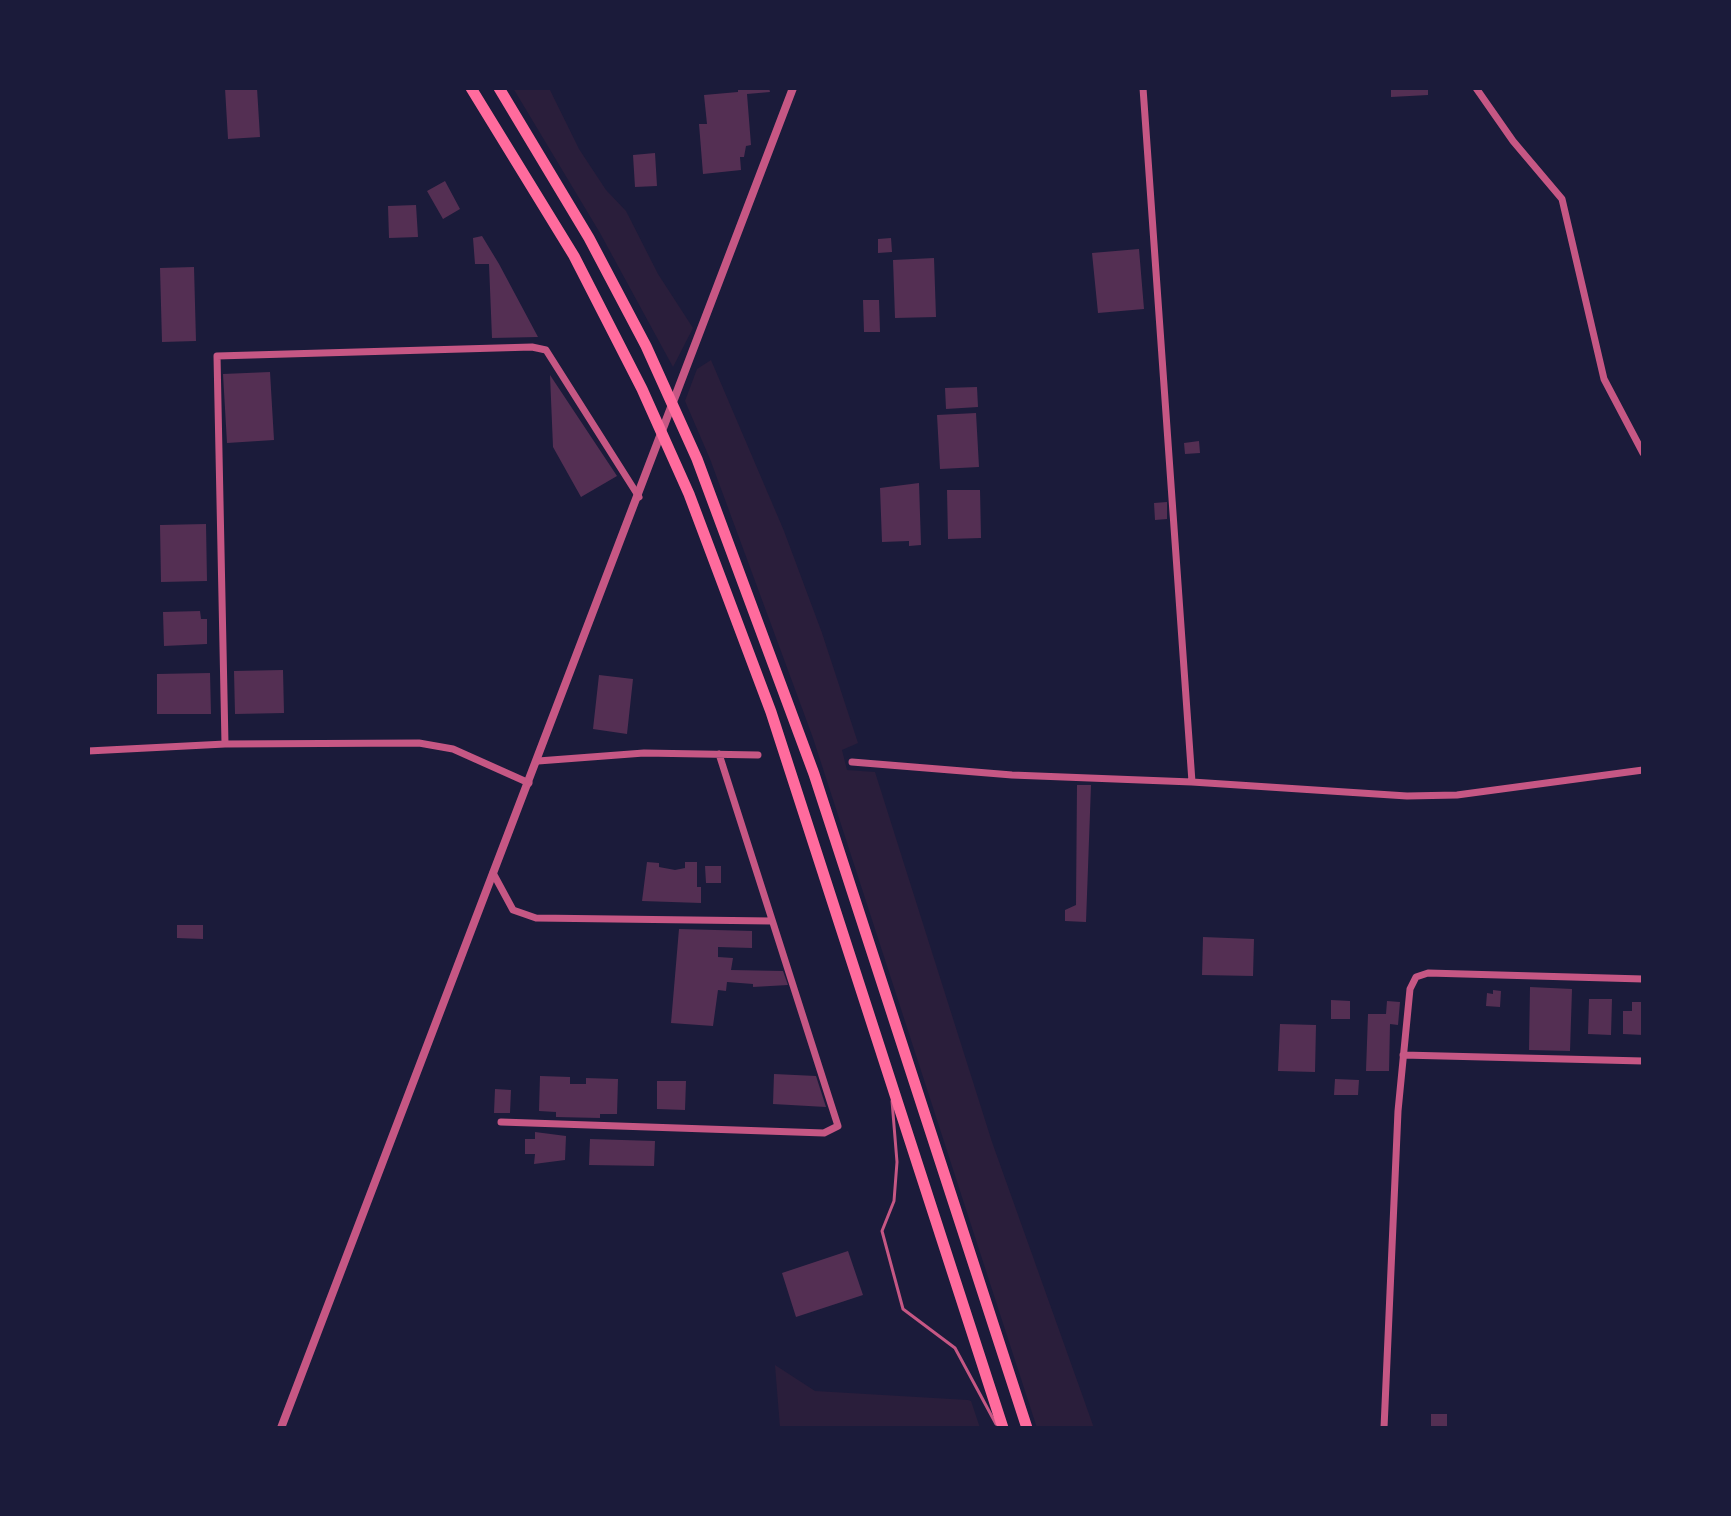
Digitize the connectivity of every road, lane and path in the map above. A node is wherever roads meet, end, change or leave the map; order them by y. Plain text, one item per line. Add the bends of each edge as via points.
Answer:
1 (471, 88) edge
2 (499, 88) edge
3 (793, 88) edge
4 (1143, 88) edge
5 (1476, 88) edge
6 (1643, 453) edge
7 (639, 497) junction
8 (225, 744) junction
9 (88, 751) edge
10 (719, 754) junction
11 (758, 755) dead end
12 (538, 761) junction
13 (852, 762) dead end
14 (1643, 770) edge
15 (1192, 782) junction
16 (529, 783) junction
17 (493, 873) junction
18 (771, 921) junction
19 (1643, 979) edge
20 (1403, 1055) junction
21 (1643, 1061) edge
22 (891, 1086) junction
23 (501, 1122) dead end
24 (281, 1428) edge
25 (1000, 1428) edge
26 (1027, 1428) edge
27 (1384, 1428) edge

1 - 22 highway via 574,256 689,494 771,712
2 - 26 highway via 589,238 697,459 814,774
3 - 7 street
4 - 15 street
5 - 6 street via 1562,199 1604,379
7 - 8 street via 546,350 217,356
7 - 12 street
8 - 9 street
8 - 16 street via 419,743 453,749
10 - 11 street
10 - 12 street
10 - 18 street
12 - 16 street
13 - 15 street
14 - 15 street via 1457,795
16 - 17 street
17 - 18 street via 513,910 536,918
17 - 24 street
18 - 23 street via 837,1116 835,1130
19 - 20 street via 1428,973 1416,977 1410,989
20 - 21 street
20 - 27 street
22 - 25 highway
22 - 25 lane via 897,1162 894,1201 882,1231 903,1309 955,1348

